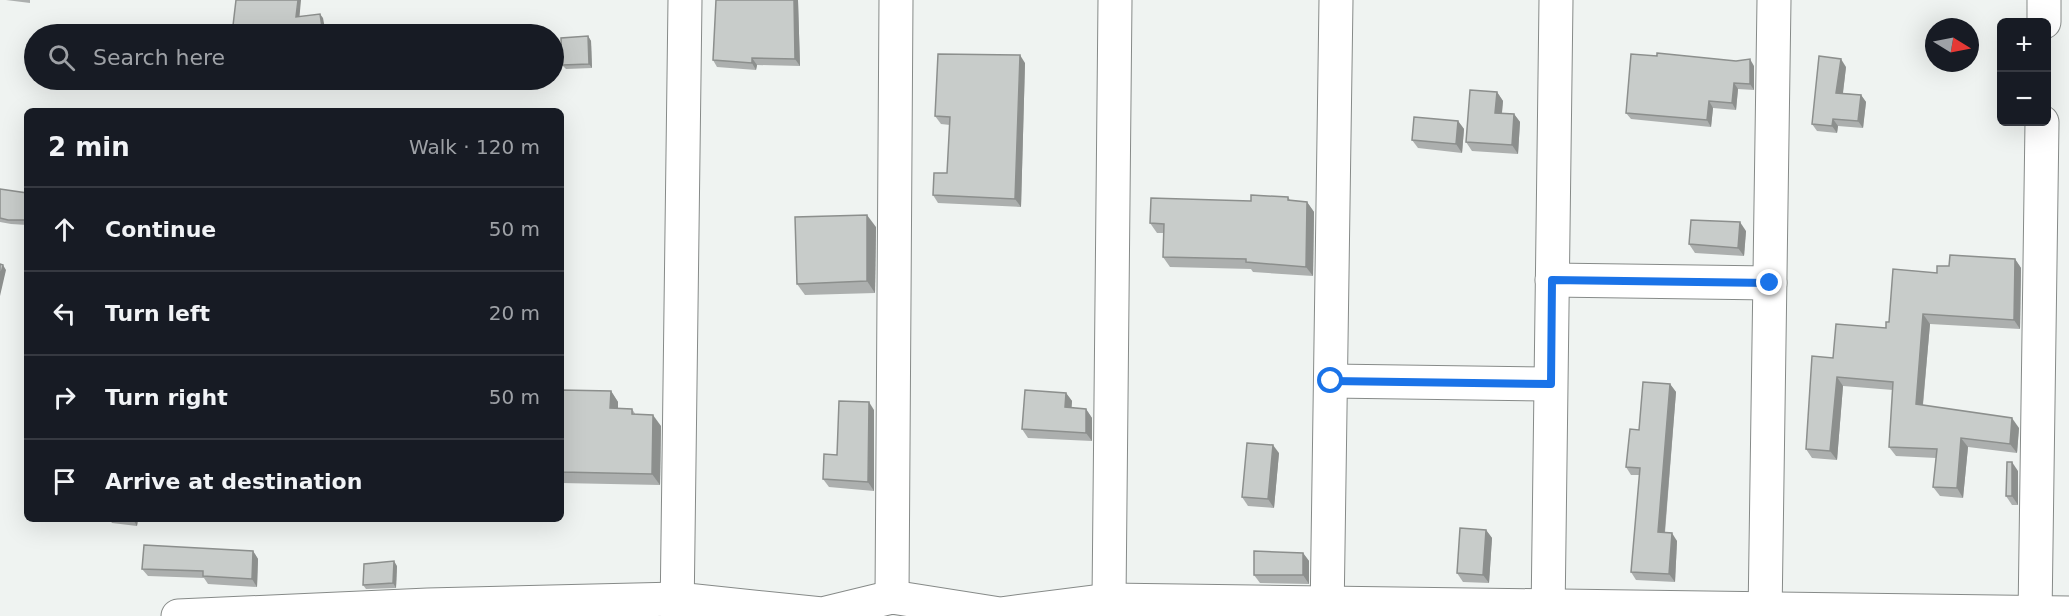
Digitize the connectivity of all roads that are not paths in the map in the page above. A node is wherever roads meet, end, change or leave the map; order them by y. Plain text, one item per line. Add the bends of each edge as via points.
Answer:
1 (685, 0) edge
2 (896, 0) edge
3 (1115, 0) edge
4 (1336, 0) edge
5 (1556, 0) edge
6 (1774, 0) edge
7 (2044, 0) edge
8 (2044, 18) edge
9 (2042, 126) edge
10 (1552, 280) junction
11 (1770, 283) junction
12 (1331, 381) junction
13 (1551, 384) junction
14 (892, 597) junction
15 (1109, 600) junction
16 (677, 607) edge
17 (1327, 610) edge
18 (1548, 611) edge
19 (1765, 612) edge
20 (2069, 613) edge
21 (2035, 614) edge
22 (177, 616) edge

1 - 16 street
2 - 14 street
3 - 15 street
4 - 12 street
5 - 10 street
6 - 11 street
7 - 8 street
9 - 21 street
10 - 11 street
10 - 13 street
11 - 19 street
12 - 13 street
12 - 17 street
13 - 18 street
14 - 15 street via 1000,614
14 - 16 street via 822,614
15 - 17 street
16 - 22 street via 428,605
17 - 18 street
18 - 19 street
19 - 21 street
20 - 21 street

